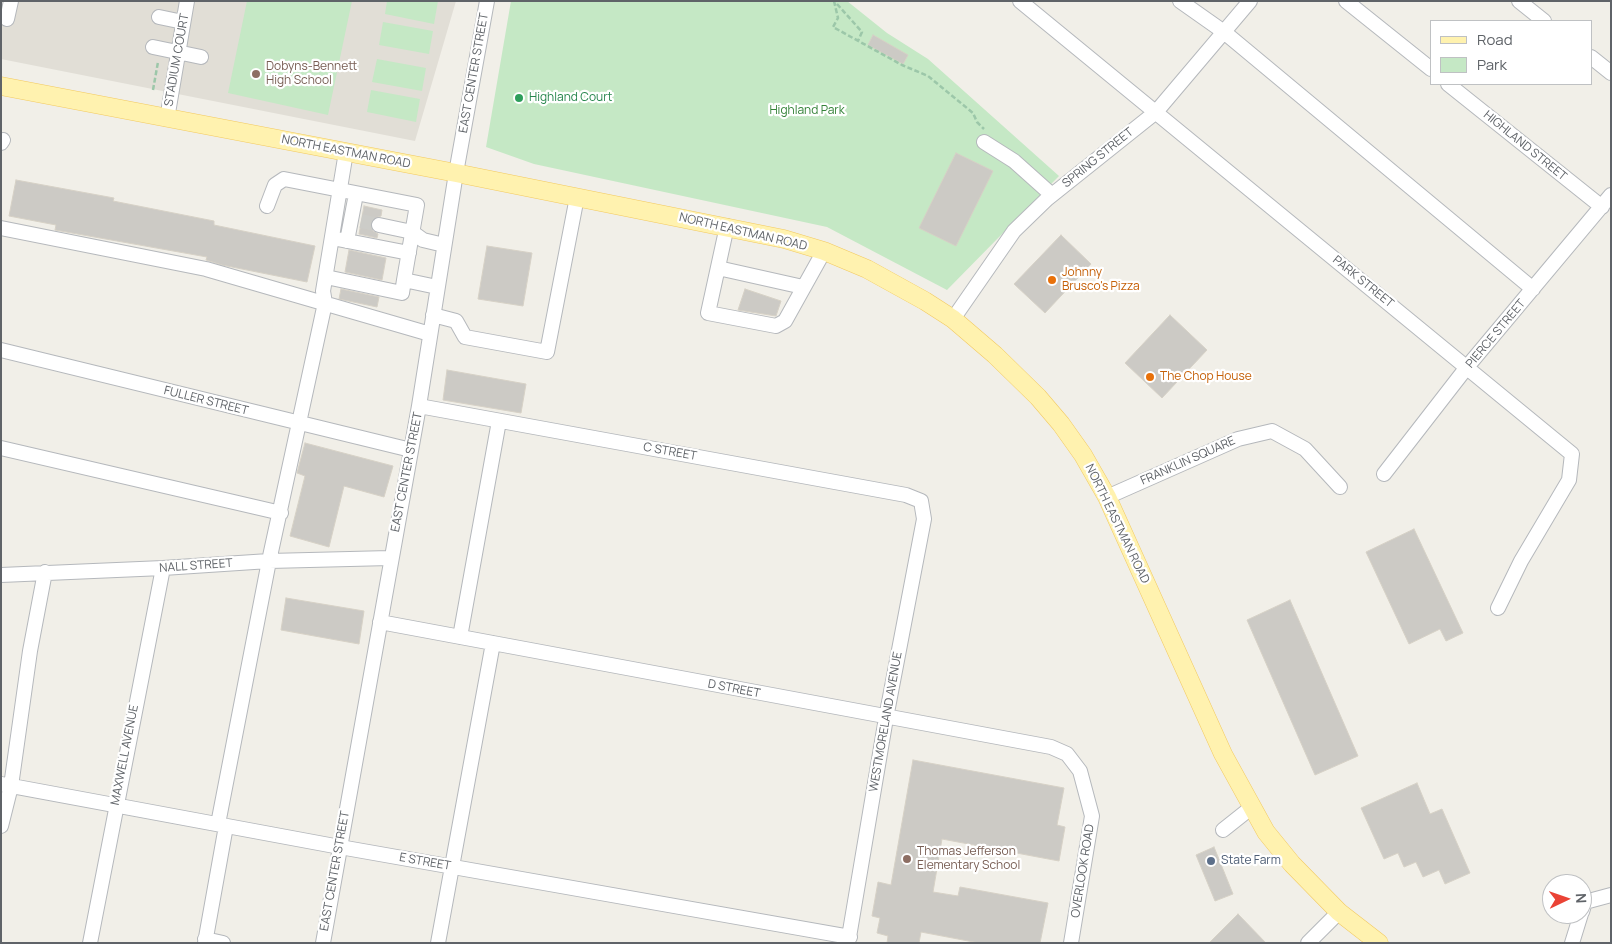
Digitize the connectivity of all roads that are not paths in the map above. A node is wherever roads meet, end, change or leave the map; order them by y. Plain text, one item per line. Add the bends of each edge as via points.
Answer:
1 (11, 1) edge
2 (187, 1) edge
3 (487, 1) edge
4 (1020, 1) edge
5 (1180, 1) edge
6 (1250, 1) edge
7 (1346, 1) edge
8 (1519, 1) edge
9 (159, 17) dead end
10 (7, 20) dead end
11 (1543, 20) edge
12 (183, 22) junction
13 (1224, 32) junction
14 (153, 47) dead end
15 (178, 52) junction
16 (201, 56) dead end
17 (1592, 58) edge
18 (1430, 69) edge
19 (1611, 73) edge
20 (1449, 85) edge
21 (1, 86) edge
22 (1156, 112) junction
23 (167, 119) junction
24 (989, 145) road end
25 (346, 152) junction
26 (456, 173) junction
27 (340, 191) junction
28 (1052, 195) junction
29 (1611, 195) edge
30 (576, 197) junction
31 (355, 198) junction
32 (267, 206) dead end
33 (1602, 207) junction
34 (379, 225) tunnel mouth
35 (727, 226) junction
36 (1, 228) edge
37 (412, 232) junction
38 (332, 238) junction
39 (347, 241) junction
40 (444, 245) junction
41 (824, 251) junction
42 (409, 253) junction
43 (718, 268) junction
44 (326, 277) junction
45 (404, 280) junction
46 (438, 287) junction
47 (803, 287) junction
48 (1533, 289) junction
49 (325, 303) junction
50 (433, 315) junction
51 (953, 319) junction
52 (430, 334) junction
53 (1, 350) edge
54 (1467, 367) junction
55 (419, 406) junction
56 (498, 421) junction
57 (298, 423) junction
58 (1, 448) edge
59 (411, 450) junction
60 (1384, 474) dead end
61 (1340, 487) dead end
62 (1107, 497) junction
63 (921, 501) joint
64 (280, 513) junction
65 (390, 558) junction
66 (269, 561) junction
67 (162, 568) junction
68 (45, 572) junction
69 (1, 575) edge
70 (1498, 608) dead end
71 (380, 622) junction
72 (460, 637) junction
73 (493, 643) junction
74 (886, 718) junction
75 (1080, 771) joint
76 (6, 785) edge
77 (116, 805) junction
78 (1252, 807) junction
79 (222, 825) junction
80 (1, 826) edge
81 (1223, 830) dead end
82 (340, 847) junction
83 (452, 867) junction
84 (1611, 895) edge
85 (1592, 900) edge
86 (1339, 912) junction
87 (1578, 924) edge
88 (849, 940) edge
89 (205, 941) edge
90 (90, 943) edge
91 (223, 943) edge
92 (322, 943) edge
93 (438, 943) edge
94 (1071, 943) edge
95 (1308, 943) edge
96 (1379, 943) edge
97 (1572, 943) edge

1 - 10 street
2 - 12 street, STADIUM COURT
3 - 26 street, EAST CENTER STREET
4 - 22 street, PARK STREET
5 - 13 street
6 - 13 street, SPRING STREET
7 - 18 street
8 - 11 street
9 - 12 street
12 - 15 street, STADIUM COURT
13 - 22 street, SPRING STREET
13 - 48 street
14 - 15 street
15 - 16 street
15 - 23 street, STADIUM COURT
17 - 19 street
20 - 33 street, HIGHLAND STREET
21 - 23 main road, NORTH EASTMAN ROAD
22 - 28 street, SPRING STREET
22 - 54 street, PARK STREET
23 - 25 main road, NORTH EASTMAN ROAD
24 - 28 street via 1030,174
25 - 26 main road, NORTH EASTMAN ROAD
25 - 27 street
26 - 30 main road, NORTH EASTMAN ROAD
26 - 40 street, EAST CENTER STREET
27 - 31 street
27 - 32 street via 284,179 275,185
27 - 38 street
28 - 51 street, SPRING STREET via 1014,231
29 - 33 street, PIERCE STREET
30 - 35 main road, NORTH EASTMAN ROAD
30 - 50 street via 547,352 465,337 456,321
31 - 37 street via 417,205
31 - 39 street via 356,220
33 - 48 street, PIERCE STREET
34 - 37 street
35 - 41 main road, NORTH EASTMAN ROAD
35 - 43 street
36 - 49 street via 206,269
37 - 40 street via 423,240
37 - 42 street
38 - 39 street
38 - 44 street
39 - 42 street
40 - 46 street, EAST CENTER STREET
41 - 47 street
41 - 51 main road, NORTH EASTMAN ROAD via 900,286
42 - 45 street
43 - 47 street
43 - 47 street via 708,313 776,326 785,321
44 - 45 street via 402,294
44 - 49 street
45 - 46 street
46 - 50 street, EAST CENTER STREET
48 - 54 street, PIERCE STREET
49 - 52 street
49 - 57 street
50 - 52 street, EAST CENTER STREET
51 - 62 main road, NORTH EASTMAN ROAD via 996,354 1038,397 1082,455
52 - 55 street, EAST CENTER STREET
53 - 57 street, FULLER STREET
54 - 60 street, PIERCE STREET
54 - 70 street, PARK STREET via 1572,454 1569,480 1521,561
55 - 56 street, C STREET
55 - 59 street, EAST CENTER STREET
56 - 63 street, C STREET via 906,495
56 - 72 street
57 - 59 street, FULLER STREET
57 - 64 street
58 - 64 street
59 - 65 street, EAST CENTER STREET
61 - 62 street, FRANKLIN SQUARE via 1305,450 1272,431 1238,439
62 - 78 main road, NORTH EASTMAN ROAD via 1223,754
63 - 74 street, WESTMORELAND AVENUE via 924,518
64 - 66 street
65 - 66 street, NALL STREET
65 - 71 street, EAST CENTER STREET
66 - 67 street, NALL STREET
66 - 79 street
67 - 68 street, NALL STREET
67 - 77 street, MAXWELL AVENUE
68 - 69 street, NALL STREET
68 - 76 street
71 - 72 street, D STREET
71 - 82 street, EAST CENTER STREET
72 - 73 street, D STREET
73 - 74 street, D STREET
73 - 83 street
74 - 75 street, D STREET via 1051,748 1067,754
74 - 88 street, WESTMORELAND AVENUE
75 - 94 street, OVERLOOK ROAD via 1092,816
76 - 77 street, E STREET
76 - 80 street
77 - 79 street, E STREET
77 - 90 street, MAXWELL AVENUE
78 - 81 street
78 - 86 main road, NORTH EASTMAN ROAD via 1266,832 1292,864
79 - 82 street, E STREET
79 - 89 street
82 - 83 street, E STREET
82 - 92 street, EAST CENTER STREET
83 - 88 street, E STREET
83 - 93 street
84 - 85 street
86 - 95 street
86 - 96 main road, NORTH EASTMAN ROAD
87 - 97 street
89 - 91 street

